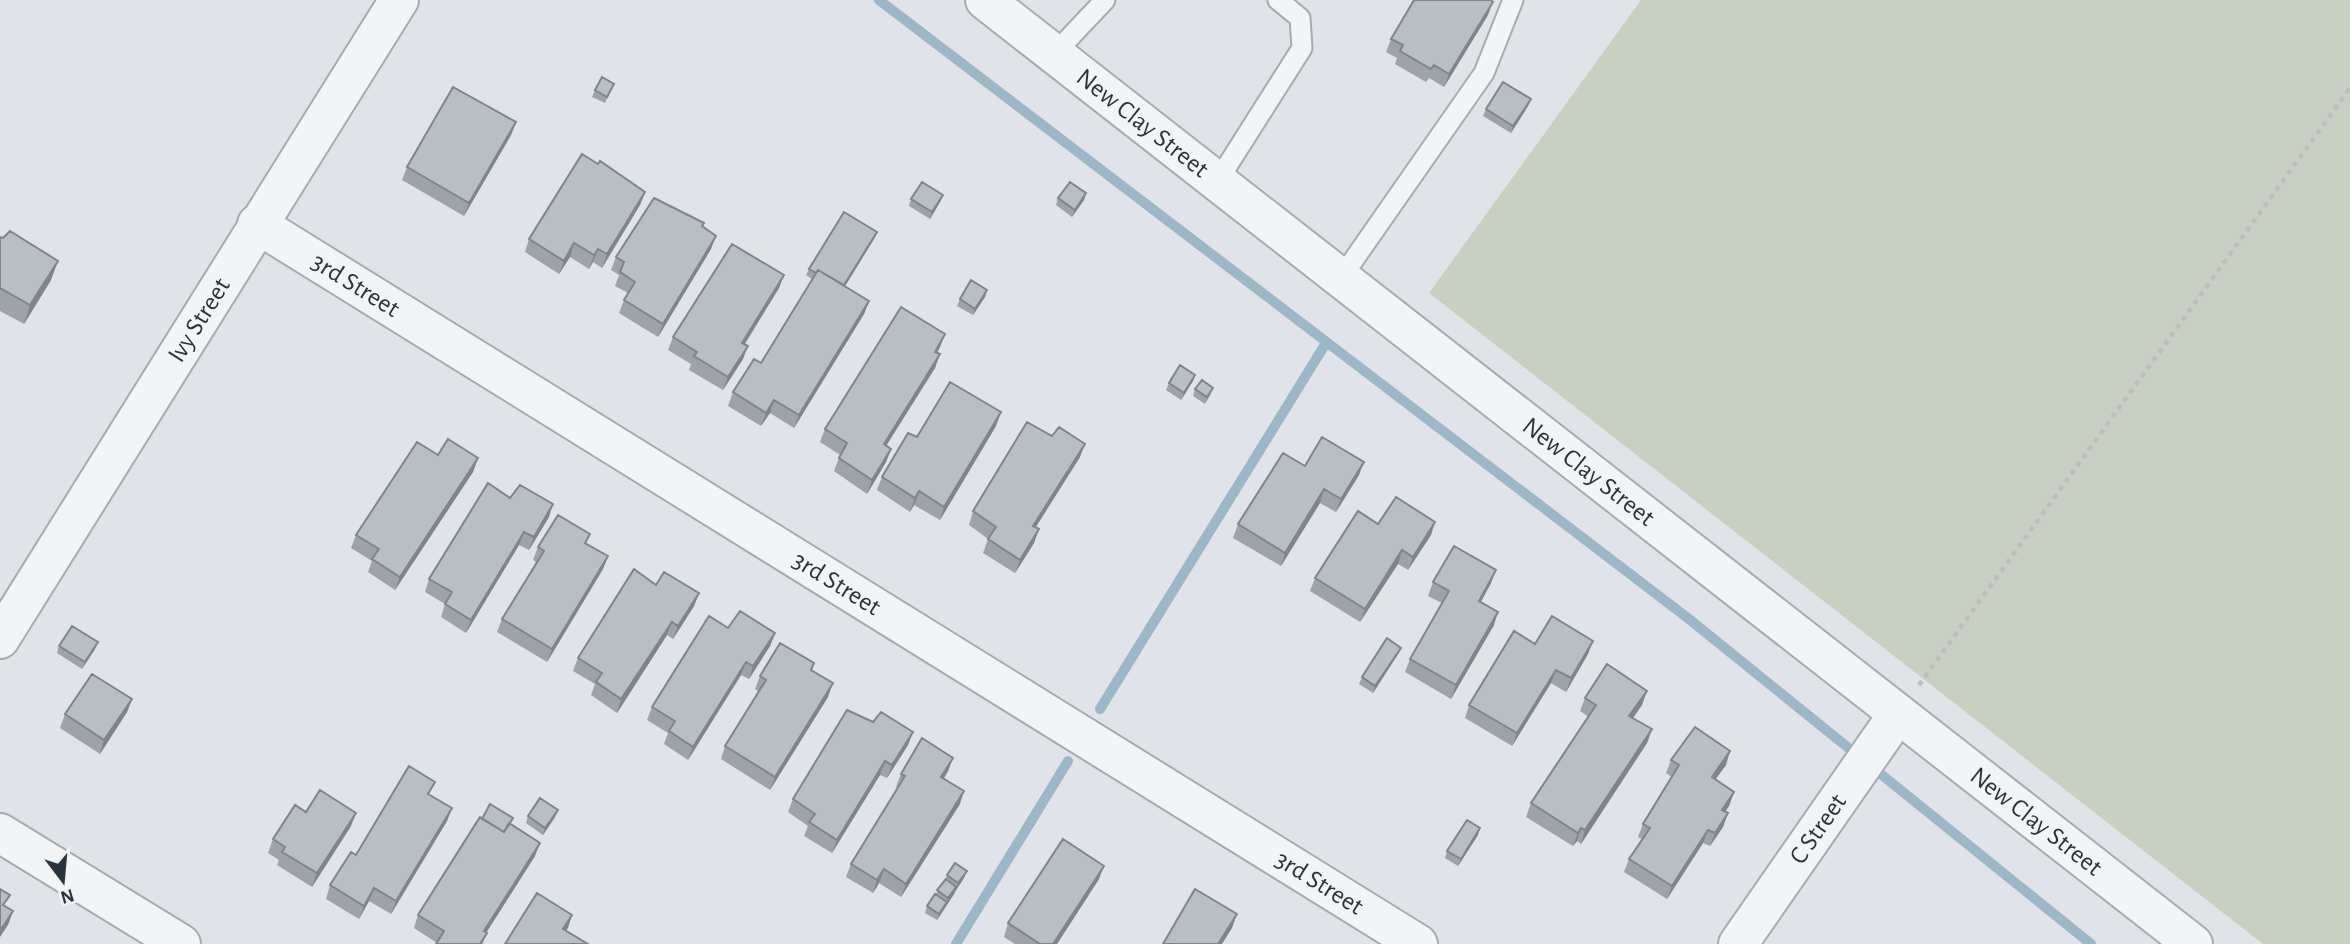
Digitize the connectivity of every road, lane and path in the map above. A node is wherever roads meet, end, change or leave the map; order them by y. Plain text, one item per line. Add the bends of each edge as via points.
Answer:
1 (399, 0) edge
2 (985, 0) edge
3 (1105, 0) edge
4 (1278, 0) edge
5 (1513, 0) edge
6 (1054, 54) junction
7 (2350, 88) edge
8 (1217, 182) junction
9 (257, 224) junction
10 (1341, 278) junction
11 (0, 639) edge
12 (1898, 714) junction
13 (0, 834) edge
14 (181, 944) edge
15 (1418, 944) edge
16 (1738, 944) edge
17 (2193, 944) edge

1 - 9 street, Ivy Street
2 - 6 street, New Clay Street
3 - 6 lane
4 - 8 lane via 1300,18 1301,48
5 - 10 lane via 1484,73
6 - 8 street, New Clay Street
7 - 12 path
8 - 10 street, New Clay Street
9 - 11 street, Ivy Street
9 - 15 street, 3rd Street
10 - 12 street, New Clay Street
12 - 16 street, C Street
12 - 17 street, New Clay Street
13 - 14 street

